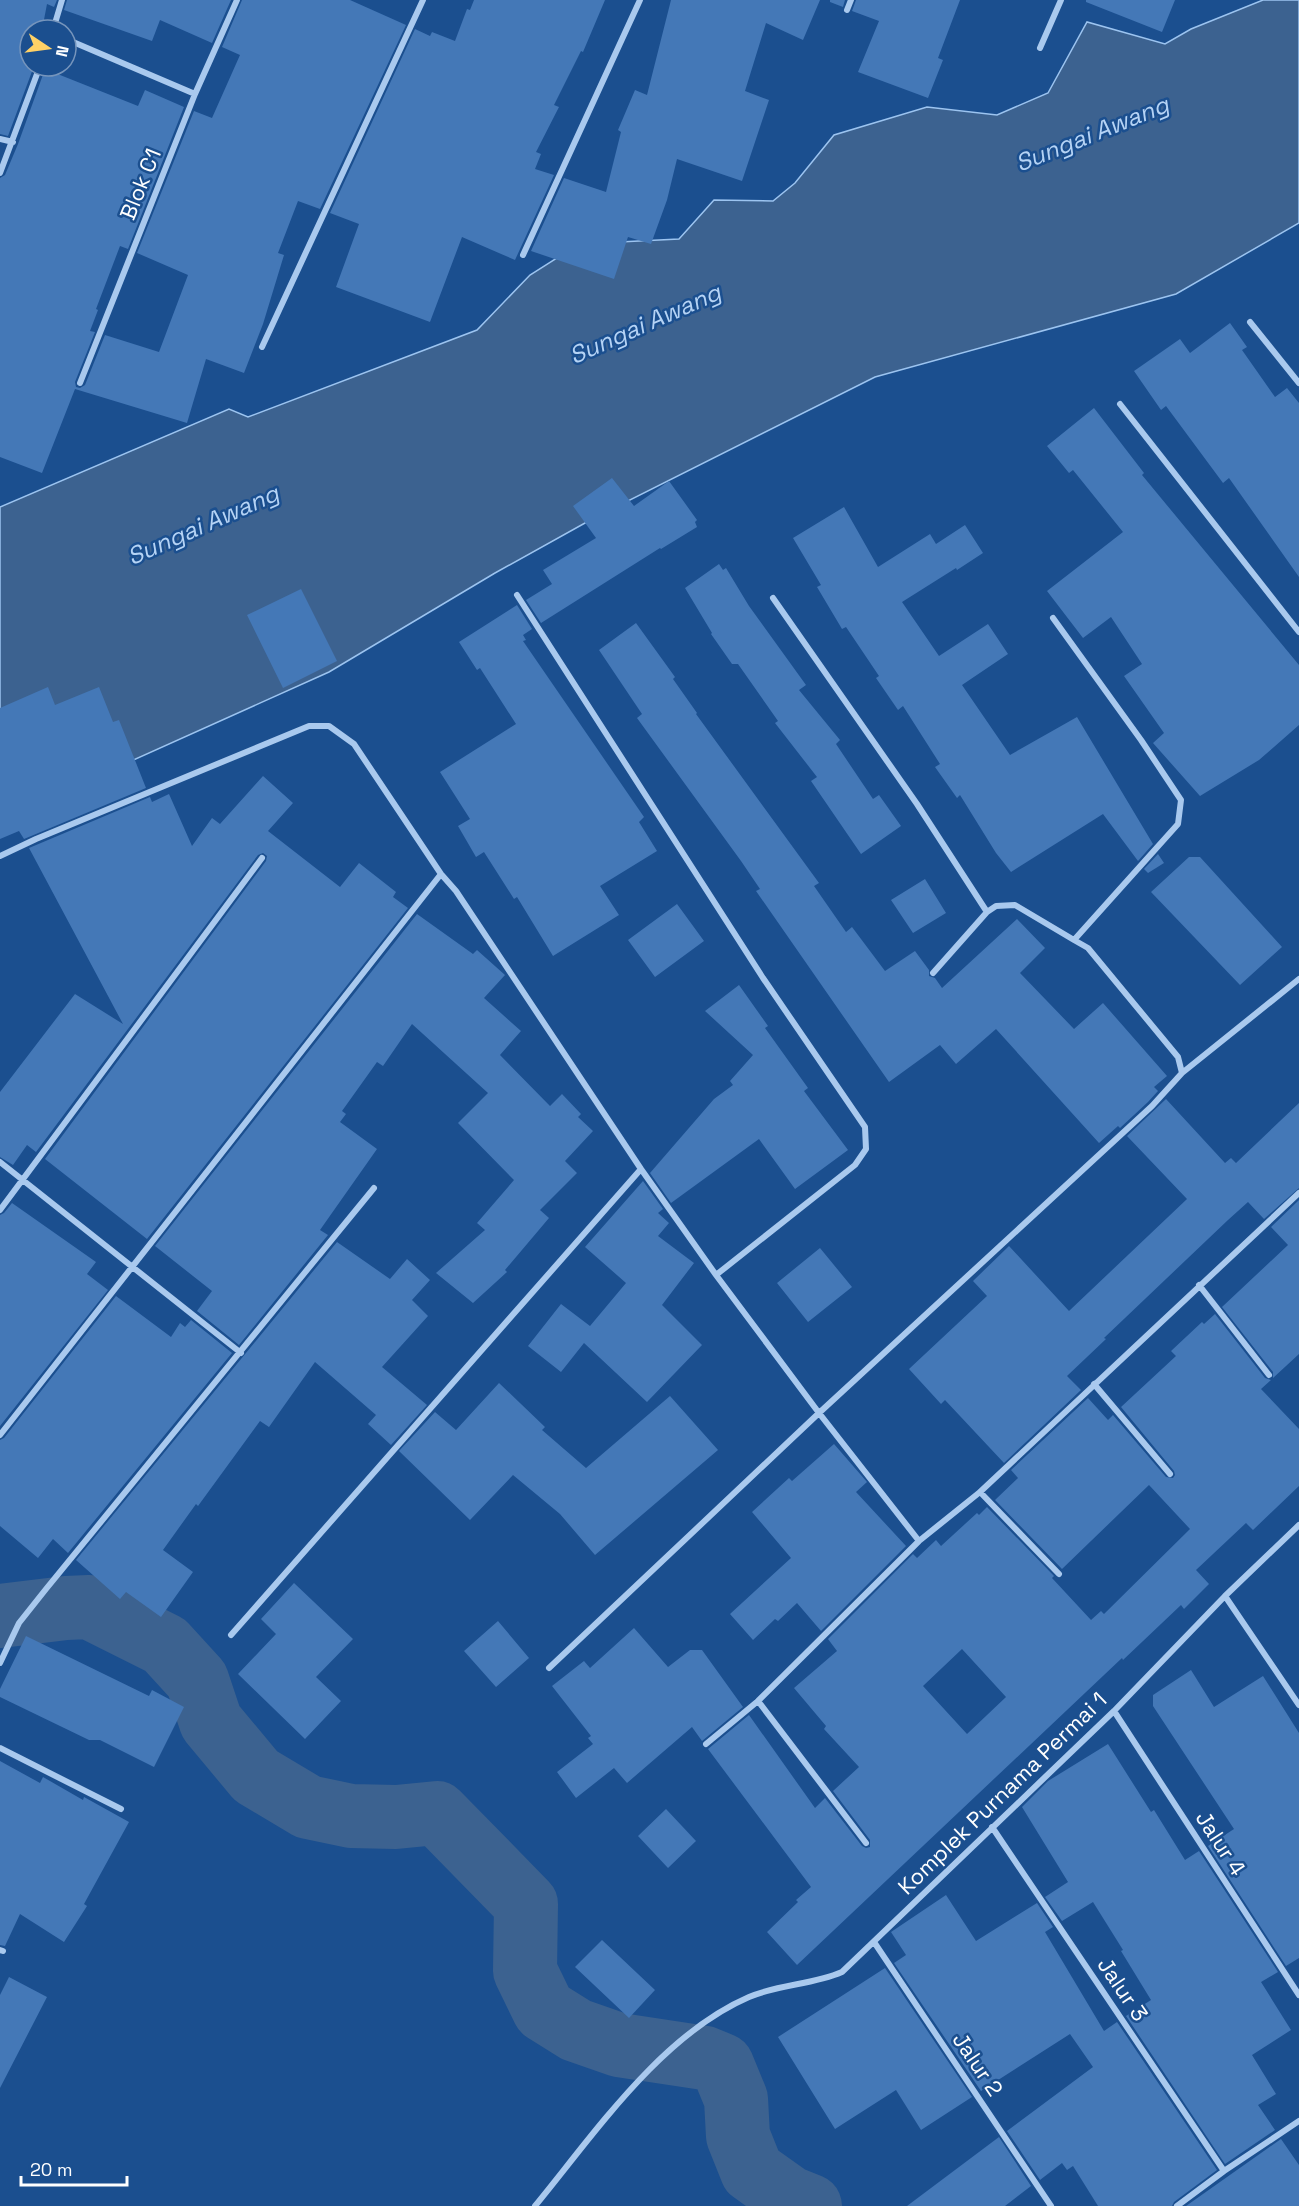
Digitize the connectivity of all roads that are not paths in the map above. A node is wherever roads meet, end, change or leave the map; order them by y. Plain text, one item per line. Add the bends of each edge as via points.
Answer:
1 (62, 0) edge
2 (237, 0) edge
3 (423, 0) edge
4 (640, 0) edge
5 (851, 0) edge
6 (1061, 0) edge
7 (847, 10) dead end
8 (57, 18) edge
9 (78, 44) edge
10 (1040, 48) dead end
11 (36, 78) edge
12 (195, 94) junction
13 (0, 139) edge
14 (13, 142) junction
15 (0, 173) edge
16 (523, 255) dead end
17 (1250, 322) dead end
18 (262, 346) dead end
19 (80, 383) dead end
20 (1299, 383) edge
21 (1120, 404) dead end
22 (517, 595) dead end
23 (773, 598) dead end
24 (1053, 618) dead end
25 (1299, 632) edge
26 (0, 856) edge
27 (262, 858) dead end
28 (441, 874) junction
29 (987, 912) junction
30 (1074, 940) junction
31 (933, 973) dead end
32 (1299, 979) edge
33 (1182, 1073) junction
34 (0, 1162) edge
35 (640, 1169) junction
36 (23, 1179) junction
37 (374, 1188) dead end
38 (1299, 1192) edge
39 (0, 1210) edge
40 (132, 1267) junction
41 (716, 1275) junction
42 (1199, 1285) junction
43 (241, 1353) junction
44 (1269, 1375) dead end
45 (1094, 1384) junction
46 (819, 1413) junction
47 (0, 1435) edge
48 (1170, 1474) dead end
49 (980, 1492) junction
50 (1299, 1525) edge
51 (919, 1541) junction
52 (1059, 1574) dead end
53 (1225, 1596) junction
54 (231, 1635) dead end
55 (0, 1663) edge
56 (549, 1668) dead end
57 (758, 1701) junction
58 (1299, 1705) edge
59 (1114, 1711) junction
60 (706, 1744) dead end
61 (0, 1748) edge
62 (121, 1809) dead end
63 (992, 1827) junction
64 (866, 1843) dead end
65 (874, 1941) junction
66 (1299, 1995) edge
67 (1299, 2121) edge
68 (1224, 2171) junction
69 (535, 2206) edge
70 (1051, 2206) edge
71 (1177, 2206) edge

1 - 8 street
2 - 12 street, Blok C1
3 - 18 street
4 - 16 street
5 - 7 street
6 - 10 street
9 - 12 street
11 - 14 street
12 - 19 street, Blok C1
13 - 14 street
14 - 15 street
17 - 20 street
21 - 25 street
22 - 41 street via 763,978 866,1127 866,1149 855,1166
23 - 29 street
24 - 30 street via 1181,800 1178,824
26 - 28 street via 309,726 329,726 354,744
27 - 36 street
28 - 35 street
28 - 40 street
29 - 30 street via 996,906 1015,905
29 - 31 street
30 - 33 street via 1088,948 1178,1057
32 - 33 street
33 - 46 street via 1152,1106
34 - 36 street
35 - 41 street
35 - 54 street
36 - 39 street
36 - 40 street
37 - 43 street
38 - 42 street
40 - 43 street
40 - 47 street
41 - 46 street
42 - 44 street
42 - 45 street
43 - 55 street via 19,1623
45 - 48 street
45 - 49 street
46 - 51 street
46 - 56 street
49 - 51 street
49 - 52 street
50 - 53 street, Komplek Purnama Permai 1
51 - 57 street
53 - 58 street
53 - 59 street, Komplek Purnama Permai 1
57 - 60 street
57 - 64 street
59 - 63 street, Komplek Purnama Permai 1
59 - 66 street, Jalur 4
61 - 62 street
63 - 65 street, Komplek Purnama Permai 1
63 - 68 street, Jalur 3
65 - 69 street, Komplek Purnama Permai 1 via 842,1972 750,1997 694,2028 641,2076
65 - 70 street, Jalur 2
67 - 68 street
68 - 71 street

